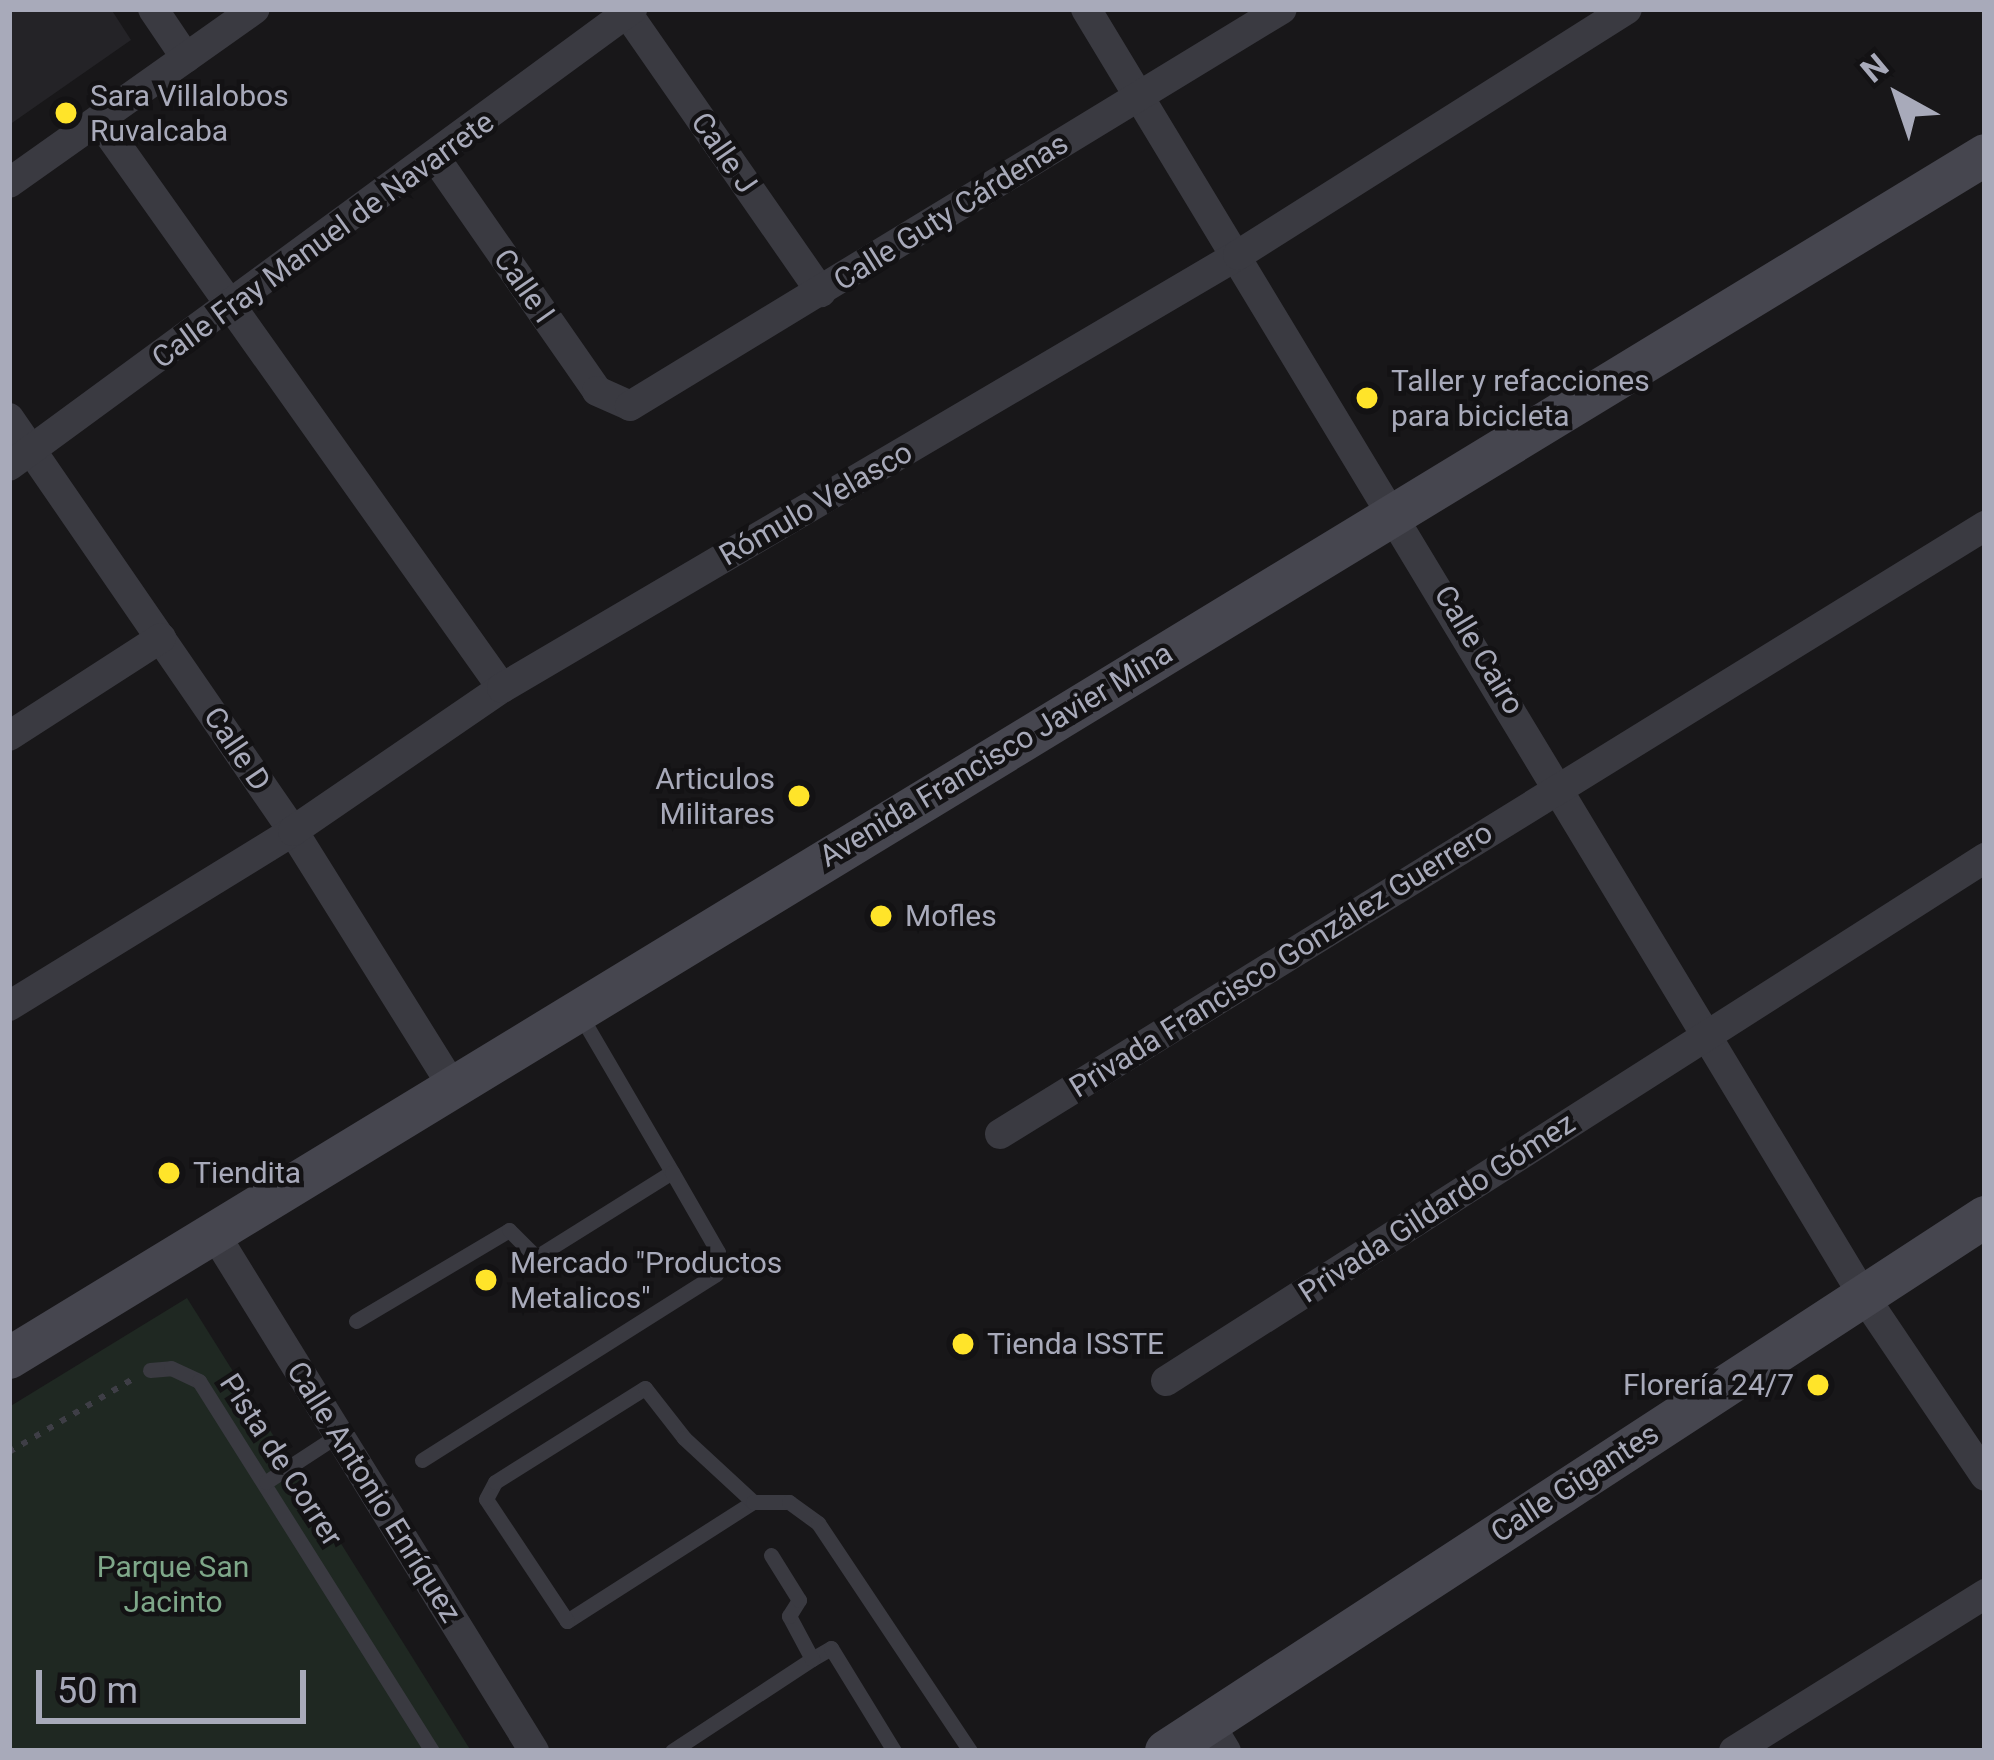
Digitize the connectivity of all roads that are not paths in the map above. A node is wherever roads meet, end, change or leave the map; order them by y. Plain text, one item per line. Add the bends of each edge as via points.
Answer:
1 (153, 9) edge
2 (255, 9) edge
3 (1086, 9) edge
4 (1282, 9) edge
5 (1627, 9) edge
6 (629, 11) edge
7 (186, 58) junction
8 (1140, 96) junction
9 (99, 120) junction
10 (1985, 155) edge
11 (436, 159) junction
12 (9, 183) edge
13 (1238, 255) junction
14 (821, 292) junction
15 (235, 307) junction
16 (618, 406) joint
17 (9, 418) edge
18 (21, 458) edge
19 (1394, 511) junction
20 (1985, 526) edge
21 (161, 638) junction
22 (502, 688) junction
23 (9, 736) edge
24 (1562, 787) junction
25 (293, 831) junction
26 (1985, 858) edge
27 (9, 1006) edge
28 (578, 1011) junction
29 (1707, 1035) junction
30 (453, 1087) junction
31 (1000, 1134) dead end
32 (672, 1172) junction
33 (1985, 1217) edge
34 (214, 1233) junction
35 (1863, 1295) junction
36 (356, 1321) dead end
37 (9, 1358) edge
38 (150, 1370) road end
39 (1166, 1381) dead end
40 (338, 1435) junction
41 (422, 1460) dead end
42 (1985, 1476) edge
43 (266, 1482) junction
44 (753, 1502) junction
45 (771, 1555) dead end
46 (1985, 1594) edge
47 (812, 1659) junction
48 (1218, 1737) edge
49 (891, 1745) edge
50 (526, 1748) edge
51 (432, 1751) edge
52 (672, 1751) edge
53 (868, 1751) edge
54 (970, 1751) edge
55 (1166, 1751) edge
56 (1734, 1751) edge

1 - 7 street
2 - 7 street
3 - 8 street, Calle Cairo
4 - 8 street, Calle Guty Cárdenas
5 - 13 street, Rómulo Velasco
6 - 11 street, Calle Fray Manuel de Navarrete
6 - 14 street, Calle J
7 - 9 street
8 - 13 street, Calle Cairo
8 - 14 street, Calle Guty Cárdenas
9 - 12 street
9 - 15 street
10 - 19 main road, Avenida Francisco Javier Mina
11 - 15 street, Calle Fray Manuel de Navarrete
11 - 16 street, Calle I via 597,391
13 - 19 street, Calle Cairo
13 - 22 street, Rómulo Velasco
14 - 16 street, Calle Guty Cárdenas via 641,403
15 - 18 street, Calle Fray Manuel de Navarrete
15 - 22 street
17 - 18 street, Calle D
18 - 21 street, Calle D
19 - 24 street, Calle Cairo
19 - 28 main road, Avenida Francisco Javier Mina
20 - 24 street, Privada Francisco González Guerrero
21 - 23 street
21 - 25 street, Calle D
22 - 25 street, Rómulo Velasco
24 - 29 street, Calle Cairo
24 - 31 street, Privada Francisco González Guerrero
25 - 27 street, Rómulo Velasco
25 - 30 street, Calle D
26 - 29 street, Privada Gildardo Gómez
28 - 30 main road, Avenida Francisco Javier Mina
28 - 32 lane
29 - 35 street, Calle Cairo
29 - 39 street, Privada Gildardo Gómez
30 - 34 main road, Avenida Francisco Javier Mina
32 - 36 lane via 541,1254 530,1254 508,1230
32 - 41 lane via 718,1252 716,1274
33 - 35 main road, Calle Gigantes
34 - 37 main road, Avenida Francisco Javier Mina
34 - 40 street, Calle Antonio Enríquez
35 - 42 street, Calle Cairo
35 - 48 main road, Calle Gigantes
38 - 43 lane, Pista de Correr via 199,1381
40 - 43 lane
40 - 50 street, Calle Antonio Enríquez
43 - 51 lane, Pista de Correr
44 - 44 lane via 684,1438 651,1392 638,1390 487,1490 488,1508 567,1621
44 - 54 lane via 789,1502 818,1522
45 - 47 lane via 799,1600 788,1616
46 - 56 street
47 - 49 lane via 833,1651
47 - 52 lane
48 - 55 main road, Calle Gigantes
49 - 53 lane

